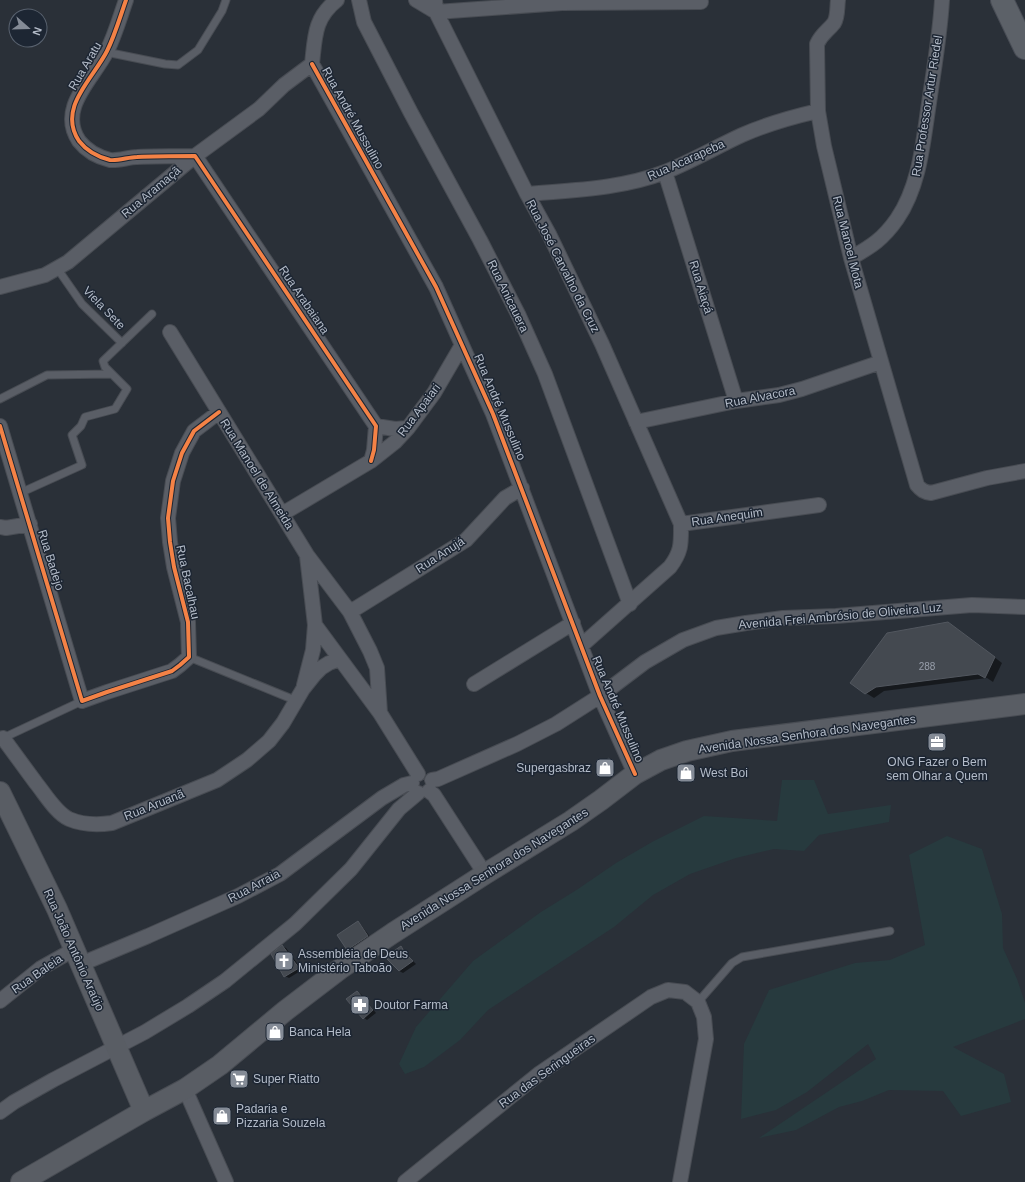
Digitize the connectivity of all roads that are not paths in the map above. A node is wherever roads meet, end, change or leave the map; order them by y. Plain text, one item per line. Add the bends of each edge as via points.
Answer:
1 (126, 0) edge
2 (226, 0) edge
3 (337, 0) edge
4 (359, 0) edge
5 (416, 0) edge
6 (838, 0) edge
7 (942, 0) edge
8 (1002, 0) edge
9 (561, 2) edge
10 (701, 2) dead end
11 (436, 6) edge
12 (1025, 48) edge
13 (106, 52) junction
14 (312, 64) junction
15 (818, 111) junction
16 (195, 156) junction
17 (666, 172) junction
18 (527, 194) junction
19 (851, 258) junction
20 (57, 268) junction
21 (0, 287) edge
22 (152, 314) dead end
23 (170, 332) dead end
24 (122, 343) junction
25 (462, 345) junction
26 (881, 362) junction
27 (111, 374) junction
28 (0, 399) edge
29 (736, 402) junction
30 (219, 412) junction
31 (636, 422) junction
32 (0, 426) edge
33 (376, 426) junction
34 (408, 428) junction
35 (371, 461) junction
36 (1025, 471) edge
37 (522, 488) junction
38 (20, 494) junction
39 (819, 505) dead end
40 (282, 514) junction
41 (30, 524) junction
42 (681, 524) junction
43 (0, 527) edge
44 (307, 555) junction
45 (630, 604) junction
46 (1025, 607) edge
47 (350, 612) junction
48 (573, 623) junction
49 (315, 625) junction
50 (581, 646) junction
51 (189, 657) junction
52 (340, 659) junction
53 (474, 684) dead end
54 (300, 695) junction
55 (600, 696) junction
56 (82, 701) junction
57 (1025, 704) edge
58 (380, 713) junction
59 (1, 739) edge
60 (635, 774) junction
61 (422, 784) junction
62 (0, 792) edge
63 (485, 874) junction
64 (890, 931) dead end
65 (78, 956) junction
66 (0, 1001) edge
67 (698, 1002) junction
68 (117, 1047) junction
69 (185, 1089) junction
70 (144, 1111) junction
71 (0, 1112) edge
72 (21, 1182) edge
73 (226, 1182) edge
74 (405, 1182) edge
75 (680, 1182) edge

1 - 13 street, Rua Aratu
2 - 13 lane via 198,50 178,65
3 - 14 street via 328,7 321,18 316,31
4 - 45 street, Rua Anicauera via 364,22 529,338 545,374
5 - 11 street
6 - 15 street, Rua Manoel Mota via 834,22 817,44
7 - 19 street, Rua Professor Artur Riedel via 919,166 911,191 897,218 882,238
8 - 12 main road
9 - 10 street
9 - 11 street
11 - 18 street, Rua José Carvalho da Cruz
13 - 16 street, Rua Aratu via 74,106 72,122 76,136 84,147 111,160
14 - 16 street, Rua Aramaçã via 284,85 259,109
14 - 25 street, Rua André Mussulino via 436,287
15 - 17 street, Rua Acarapeba via 790,117 743,135
15 - 19 street, Rua Manoel Mota
16 - 20 street, Rua Aramaçã via 68,262
16 - 33 street, Rua Arabaiana
17 - 18 street, Rua Acarapeba via 612,186
17 - 29 street, Rua Aiaçá
18 - 31 street, Rua José Carvalho da Cruz via 602,344
19 - 26 street, Rua Manoel Mota
20 - 21 street, Rua Aramaçã via 45,275
20 - 24 lane, Viela Sete via 82,304
22 - 24 lane
23 - 30 street, Rua Manoel de Almeida
24 - 27 lane via 104,361
25 - 34 street, Rua Apaiari via 434,393
25 - 37 street, Rua André Mussulino
26 - 29 street, Rua Alvacora via 802,389
26 - 36 street, Rua Manoel Mota via 917,485 921,490 931,493
27 - 28 lane via 47,376
27 - 38 lane via 127,389 115,409 85,417 72,435 82,465
29 - 31 street, Rua Alvacora
30 - 40 street, Rua Manoel de Almeida
30 - 51 street, Rua Bacalhau via 194,431 182,453 173,481 168,518 174,567 188,622
31 - 42 street, Rua José Carvalho da Cruz
32 - 38 street, Rua Badejo
33 - 34 street
33 - 35 street
34 - 35 street, Rua Apaiari
35 - 40 street, Rua Apaiari
37 - 47 street, Rua Anujá via 505,498 466,540
37 - 48 street, Rua André Mussulino
38 - 41 street, Rua Badejo
39 - 42 street, Rua Anequim
40 - 44 street, Rua Manoel de Almeida
41 - 43 street
41 - 56 street, Rua Badejo
42 - 45 street, Rua Anequim via 680,548 676,558 670,567
44 - 47 street, Rua Manoel de Almeida
44 - 49 street, Rua Manoel de Almeida
45 - 50 street, Rua Anequim
46 - 55 street, Avenida Frei Ambrósio de Oliveira Luz via 972,605 783,618 716,628 683,640 645,662
47 - 58 street, Rua Manoel de Almeida via 377,668
48 - 50 street, Rua André Mussulino
48 - 53 street
49 - 52 street, Rua Manoel de Almeida
49 - 54 street, Rua Aruanã via 313,650
50 - 55 street, Rua André Mussulino
51 - 54 lane
51 - 56 street via 172,671
52 - 54 street, Rua Aruanã via 321,668
52 - 58 street, Rua Manoel de Almeida
54 - 59 street, Rua Aruanã via 269,741 247,760 217,780 112,823 82,823 60,813
55 - 60 street, Rua André Mussulino
55 - 61 street, Avenida Frei Ambrósio de Oliveira Luz via 556,724 517,744
56 - 59 lane
57 - 60 main road, Avenida Nossa Senhora dos Navegantes via 732,741 686,751 661,760
58 - 61 street, Rua Manoel de Almeida
60 - 63 main road, Avenida Nossa Senhora dos Navegantes via 571,821
61 - 63 street, Rua Manoel de Almeida via 434,795
61 - 65 street, Rua Arraia via 404,785 382,798 280,874 238,896 148,936
61 - 68 street, Avenida Frei Ambrósio de Oliveira Luz via 351,869 295,924 224,981 188,1006
62 - 65 main road, Rua João Antônio Araújo
63 - 69 main road, Avenida Nossa Senhora dos Navegantes via 340,969 220,1065
64 - 67 lane via 742,957 732,963
65 - 66 street, Rua Baleia via 41,968
65 - 68 main road, Rua João Antônio Araújo
67 - 74 street, Rua das Seringueiras via 685,992 668,990 651,997 540,1073
67 - 75 street via 704,1017 706,1039
68 - 70 main road, Rua João Antônio Araújo
68 - 71 street, Avenida Frei Ambrósio de Oliveira Luz via 53,1080
69 - 70 main road, Avenida Nossa Senhora dos Navegantes
69 - 73 street
70 - 72 main road, Avenida Nossa Senhora dos Navegantes

